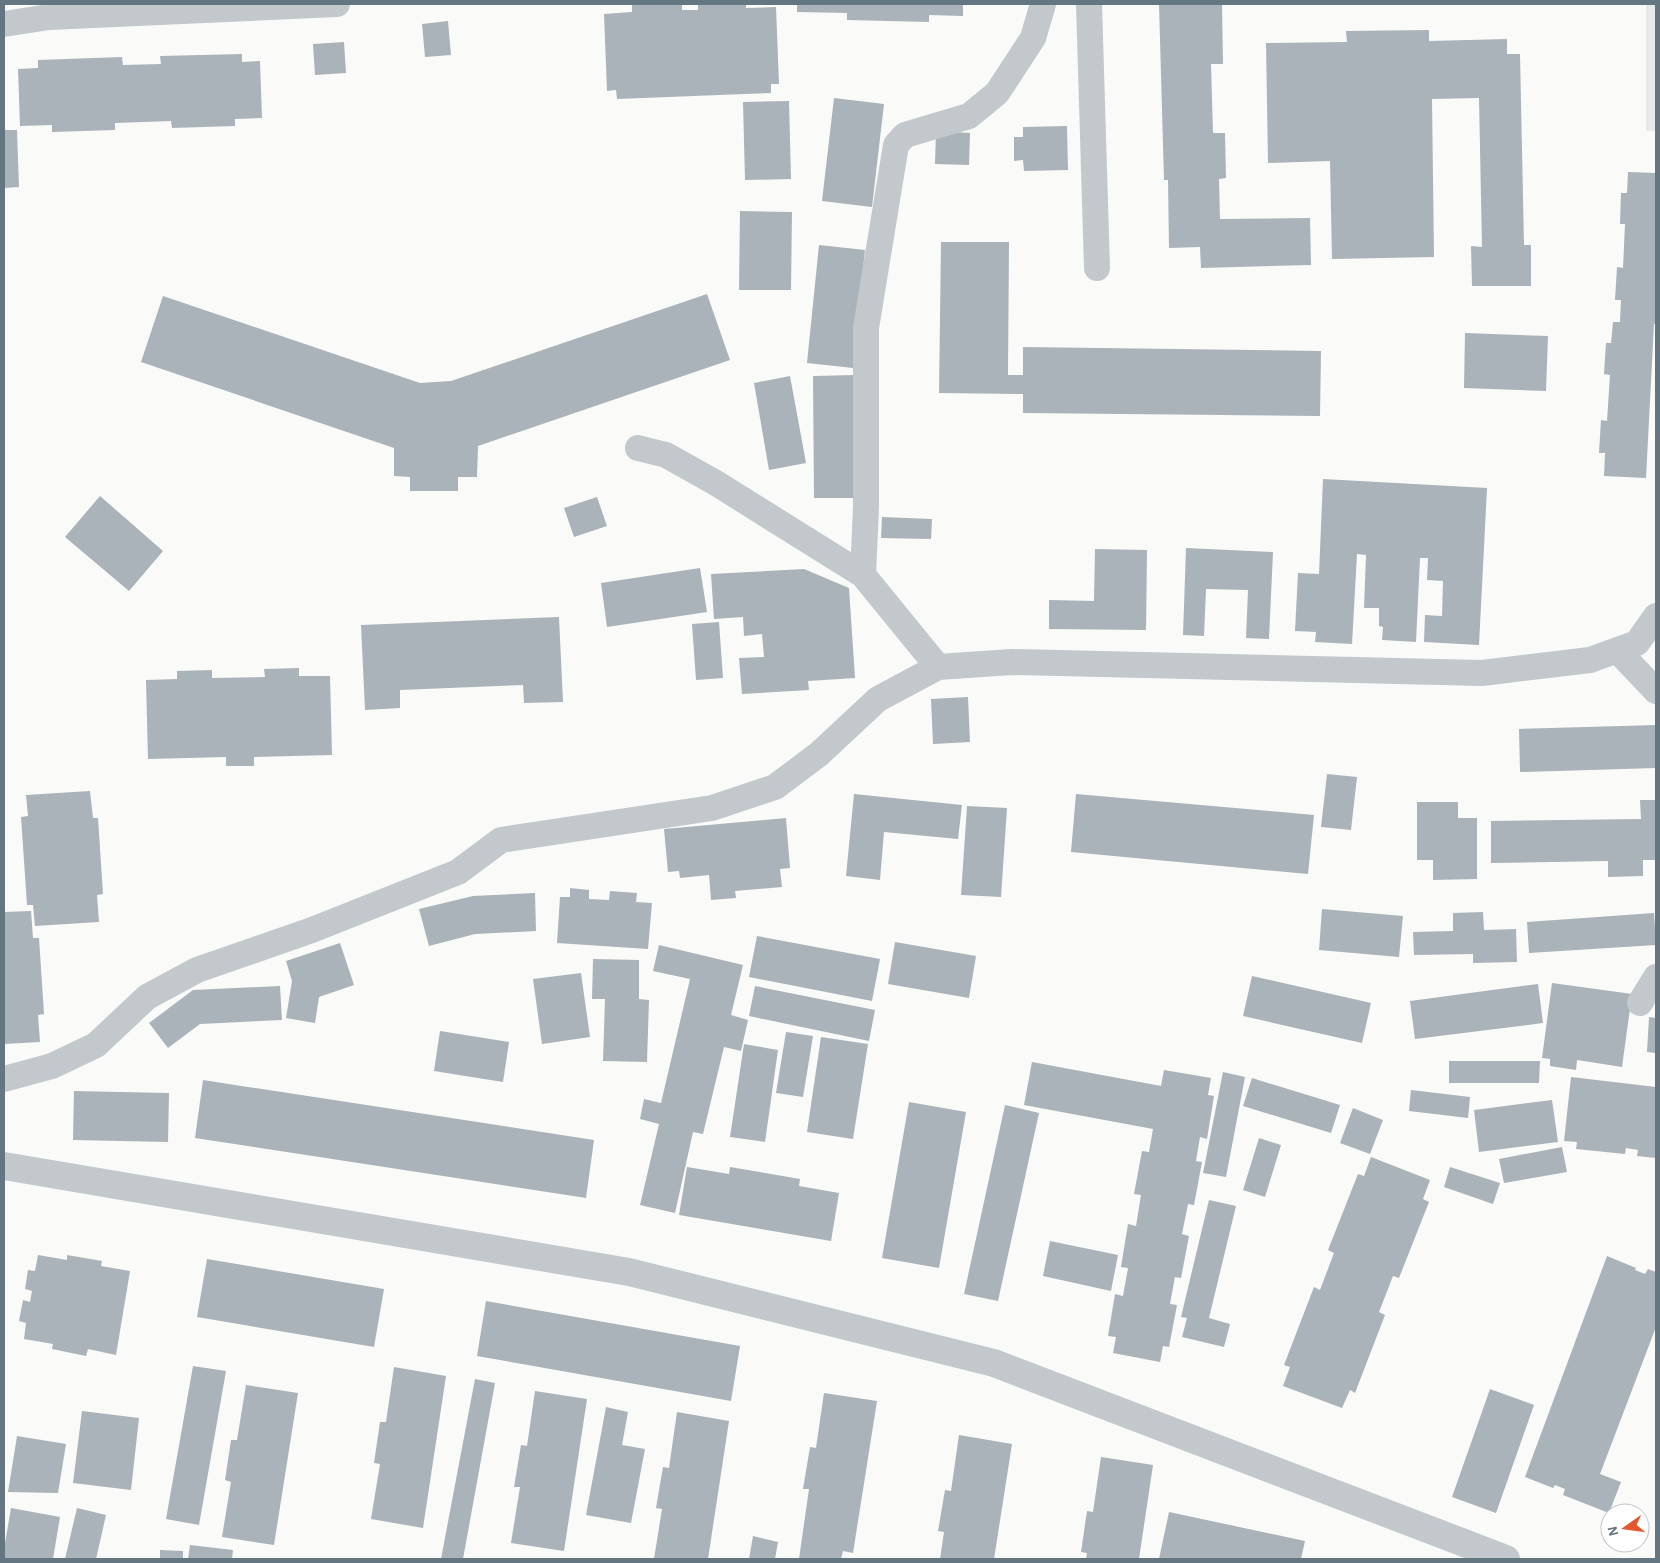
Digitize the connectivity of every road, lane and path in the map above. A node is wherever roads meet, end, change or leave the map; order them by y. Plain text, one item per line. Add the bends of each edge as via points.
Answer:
1 (337, 4) edge
2 (1043, 4) edge
3 (1089, 4) edge
4 (4, 24) edge
5 (1097, 268) dead end
6 (638, 448) dead end
7 (863, 575) junction
8 (1656, 616) edge
9 (1617, 650) junction
10 (938, 667) junction
11 (1656, 691) edge
12 (1656, 977) edge
13 (1640, 1003) dead end
14 (4, 1078) edge
15 (4, 1166) edge
16 (1506, 1559) edge

1 - 4 street via 49,17
2 - 7 street via 1033,38 997,93 969,116 905,135 896,144 866,328
3 - 5 street
6 - 7 street via 666,455 716,483
7 - 10 street
8 - 9 street via 1636,643
9 - 10 street via 1590,660 1482,673 1012,662
9 - 11 street
10 - 14 street via 878,699 819,754 775,787 712,808 502,840 458,872 312,930 197,970 148,997 96,1045 52,1066
12 - 13 street
15 - 16 street via 629,1272 994,1363

